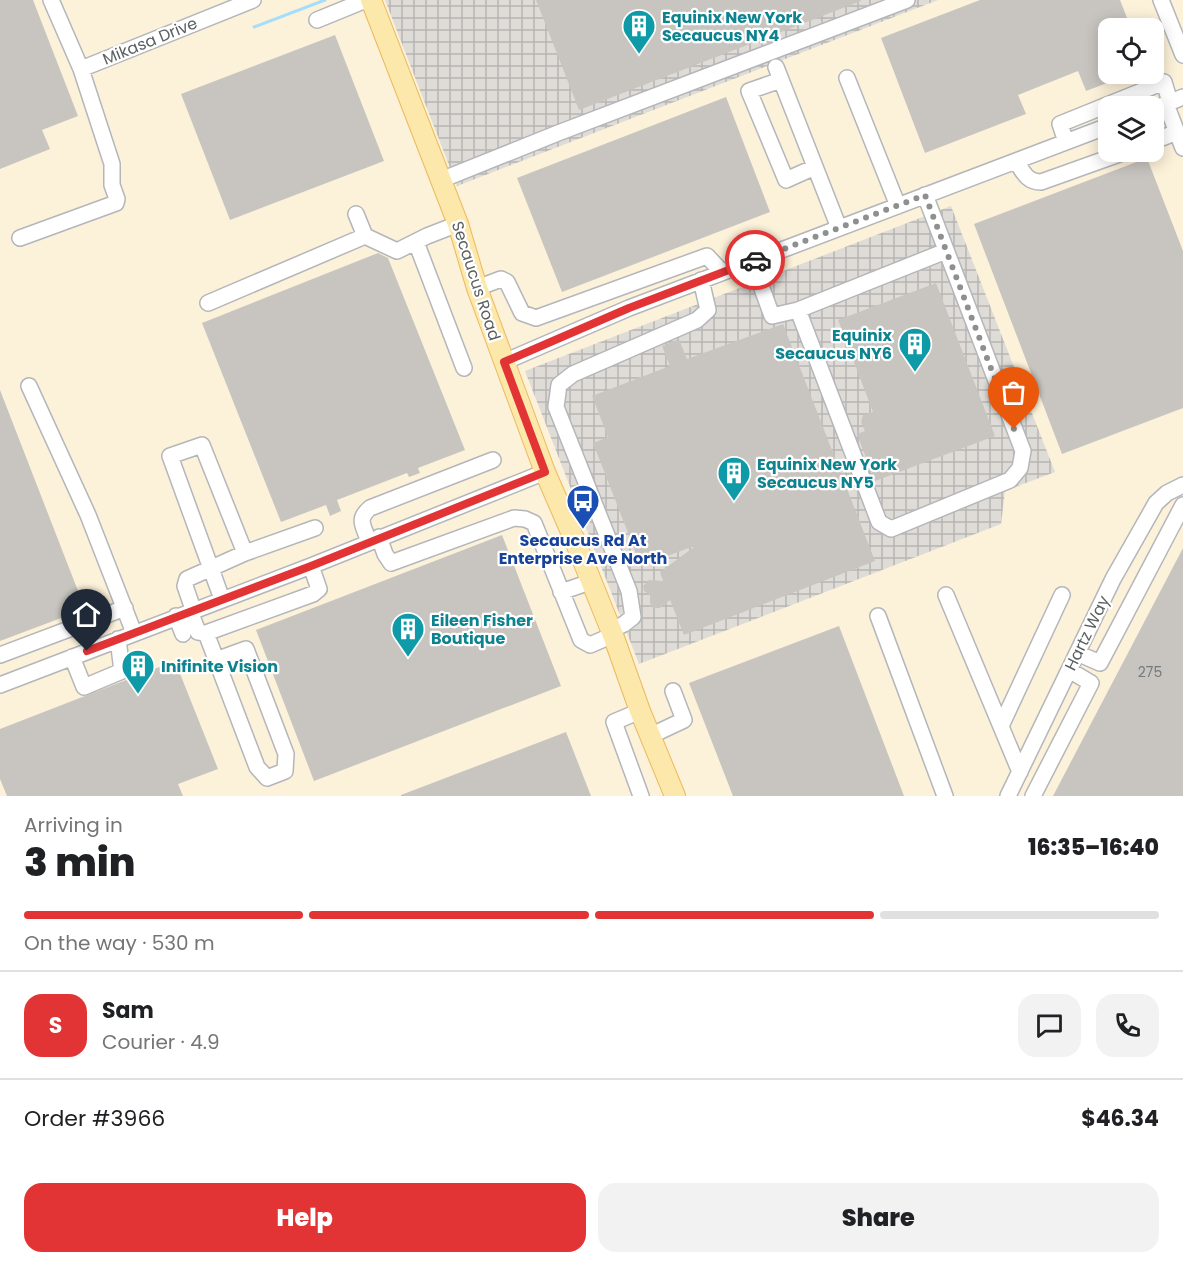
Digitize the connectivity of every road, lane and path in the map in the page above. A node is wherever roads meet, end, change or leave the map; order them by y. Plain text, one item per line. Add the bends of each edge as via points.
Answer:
1 (51, 0) edge
2 (253, 0) edge
3 (366, 0) edge
4 (371, 0) edge
5 (907, 0) edge
6 (1161, 0) edge
7 (317, 20) dead end
8 (1183, 55) edge
9 (81, 69) junction
10 (847, 78) dead end
11 (1168, 103) edge
12 (1098, 130) edge
13 (1177, 132) junction
14 (1164, 137) edge
15 (1066, 142) junction
16 (1183, 148) edge
17 (1017, 161) junction
18 (1098, 162) edge
19 (815, 167) junction
20 (441, 180) junction
21 (925, 195) junction
22 (898, 206) junction
23 (356, 214) dead end
24 (458, 224) junction
25 (839, 228) junction
26 (364, 236) junction
27 (20, 238) dead end
28 (416, 242) junction
29 (946, 251) junction
30 (752, 261) junction
31 (722, 272) junction
32 (701, 280) junction
33 (477, 288) junction
34 (620, 288) junction
35 (208, 303) dead end
36 (629, 308) junction
37 (798, 310) junction
38 (504, 362) junction
39 (464, 368) dead end
40 (29, 386) dead end
41 (494, 460) dead end
42 (545, 472) junction
43 (1183, 485) edge
44 (1183, 505) edge
45 (315, 528) dead end
46 (374, 539) junction
47 (245, 554) junction
48 (311, 566) junction
49 (211, 568) junction
50 (590, 582) junction
51 (561, 592) junction
52 (946, 595) dead end
53 (1062, 595) dead end
54 (222, 599) junction
55 (1103, 599) junction
56 (125, 608) junction
57 (186, 612) junction
58 (1127, 612) junction
59 (878, 616) dead end
60 (612, 632) junction
61 (134, 633) junction
62 (206, 633) junction
63 (183, 634) dead end
64 (118, 639) junction
65 (1077, 653) junction
66 (0, 655) edge
67 (72, 657) junction
68 (216, 660) junction
69 (1069, 670) junction
70 (0, 685) edge
71 (673, 691) dead end
72 (640, 711) junction
73 (1001, 726) junction
74 (650, 736) junction
75 (1020, 772) junction
76 (641, 796) edge
77 (675, 796) edge
78 (945, 796) edge
79 (1008, 796) edge
80 (1033, 796) edge

1 - 9 street
2 - 9 street, Mikasa Drive
3 - 7 street
4 - 20 main road, Secaucus Road
5 - 20 street
6 - 8 street
9 - 27 street via 112,164 116,203
10 - 22 street
11 - 13 street
11 - 15 street via 1164,82 1060,124
12 - 15 street
13 - 14 street
13 - 16 street
15 - 17 street
17 - 18 street via 1026,177 1034,182
17 - 21 street
19 - 19 street via 778,74 749,92 786,180
19 - 25 street
20 - 24 main road, Secaucus Road
21 - 22 street
21 - 29 street
22 - 25 street
23 - 26 street
24 - 28 street
24 - 33 main road, Secaucus Road
25 - 30 street
26 - 28 street via 397,251
26 - 35 street
28 - 39 street
29 - 37 street
29 - 37 street via 1023,451 1020,468 1010,480 891,529 879,522
30 - 31 street
30 - 37 street via 772,316
31 - 32 street
31 - 34 street via 707,256
32 - 36 street
32 - 60 street via 708,310 697,320 573,374 559,385 556,407 629,591 633,616
33 - 34 street via 501,279 507,282 522,313 536,318
33 - 38 main road, Secaucus Road
34 - 36 street
36 - 38 street
38 - 42 main road, Secaucus Road
40 - 56 street
41 - 46 street via 370,508 361,519
42 - 46 street
42 - 50 main road, Secaucus Road
43 - 55 street, Hartz Way via 1156,503
44 - 58 street
45 - 47 street
46 - 48 street
46 - 51 street via 391,563 514,518 534,523
47 - 49 street
47 - 49 street via 202,445 170,456
48 - 54 street
48 - 62 street via 319,589 313,594
49 - 54 street
49 - 57 street via 187,579
50 - 51 street
50 - 60 main road, Secaucus Road
51 - 60 street via 581,640 590,645
52 - 73 street
53 - 73 street
54 - 57 street
55 - 58 street
55 - 65 street, Hartz Way
56 - 61 street
56 - 66 street
57 - 61 street
57 - 62 street via 198,632
57 - 63 street
58 - 65 street via 1100,663
59 - 78 street
60 - 72 main road, Secaucus Road
61 - 64 street
62 - 68 street
64 - 67 street
64 - 67 street via 122,671 84,687
65 - 69 street, Hartz Way
67 - 70 street
68 - 68 street via 257,767 267,778 285,771 286,754 246,649
69 - 75 street, Hartz Way
69 - 80 street via 1091,683
71 - 74 street via 684,720
72 - 74 main road, Secaucus Road
72 - 76 street via 614,722
73 - 75 street
74 - 77 main road, Secaucus Road
75 - 79 street, Hartz Way

